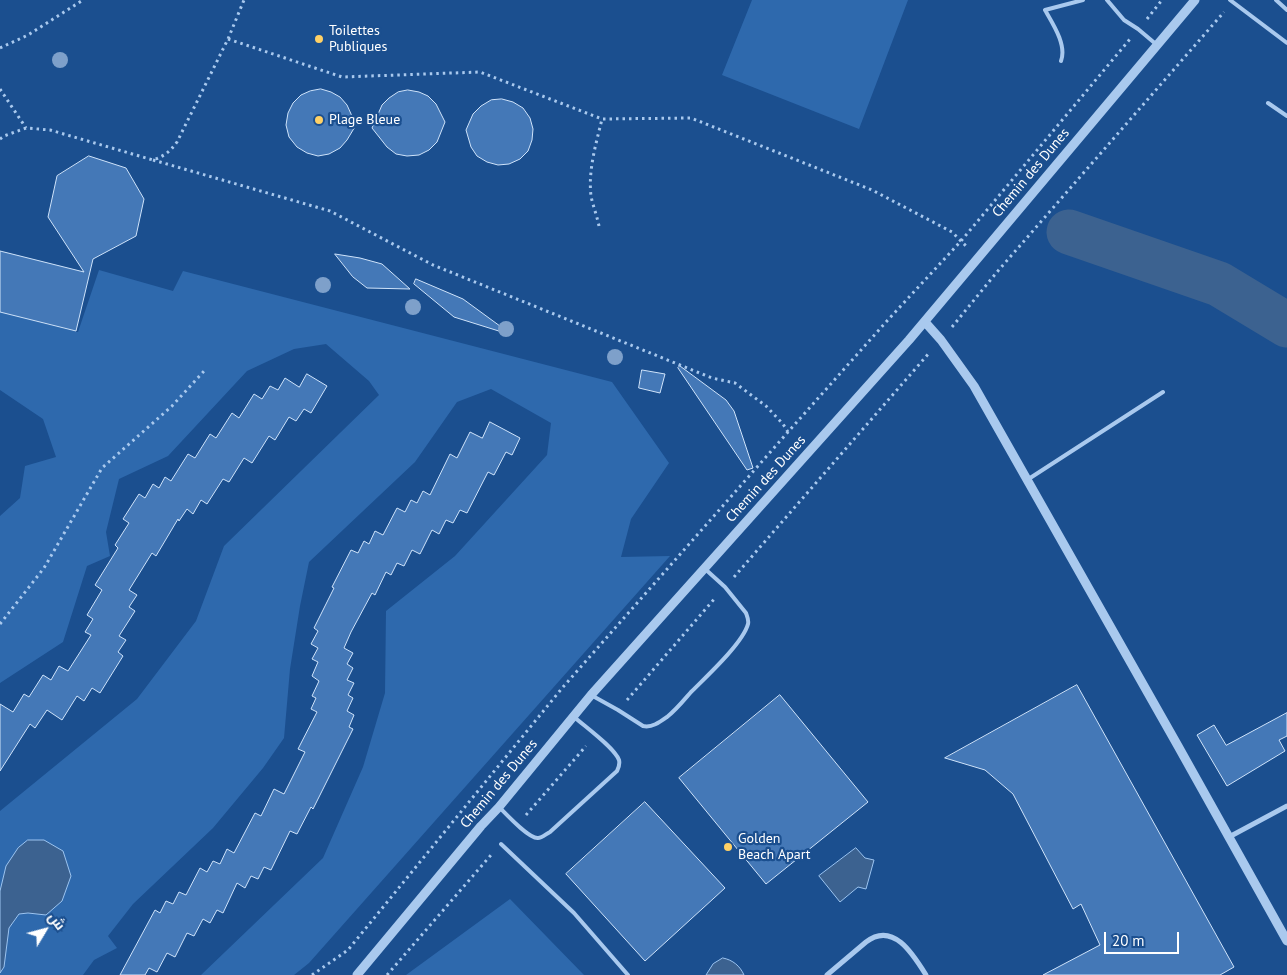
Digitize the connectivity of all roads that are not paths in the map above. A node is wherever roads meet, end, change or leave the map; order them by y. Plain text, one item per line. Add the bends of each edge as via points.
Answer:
1 (1082, 0) edge
2 (1107, 0) edge
3 (1195, 0) edge
4 (1276, 0) edge
5 (1232, 1) edge
6 (1287, 10) edge
7 (1287, 43) edge
8 (1158, 46) junction
9 (1061, 61) dead end
10 (1268, 103) dead end
11 (1287, 116) edge
12 (925, 322) junction
13 (1163, 392) dead end
14 (1027, 480) junction
15 (704, 568) junction
16 (590, 695) junction
17 (572, 716) junction
18 (1287, 806) edge
19 (499, 807) junction
20 (1229, 837) junction
21 (501, 844) road end
22 (1287, 940) edge
23 (357, 975) edge
24 (628, 975) edge
25 (827, 975) edge
26 (926, 975) edge

1 - 9 lane via 1045,10 1062,49
2 - 8 lane via 1124,20
3 - 8 street, Chemin des Dunes
4 - 6 lane
5 - 7 lane
8 - 12 street, Chemin des Dunes
10 - 11 lane
12 - 14 street via 974,386
12 - 15 street, Chemin des Dunes
13 - 14 lane
14 - 20 street
15 - 16 street, Chemin des Dunes
15 - 16 lane via 725,587 748,618 743,635 724,658 668,716 653,726 643,726
16 - 17 street, Chemin des Dunes
17 - 19 street, Chemin des Dunes
17 - 19 lane via 618,757 617,771 538,838 517,825
18 - 20 street
19 - 23 street, Chemin des Dunes
20 - 22 street
21 - 24 lane via 574,913
25 - 26 street via 872,937 889,935 902,944

